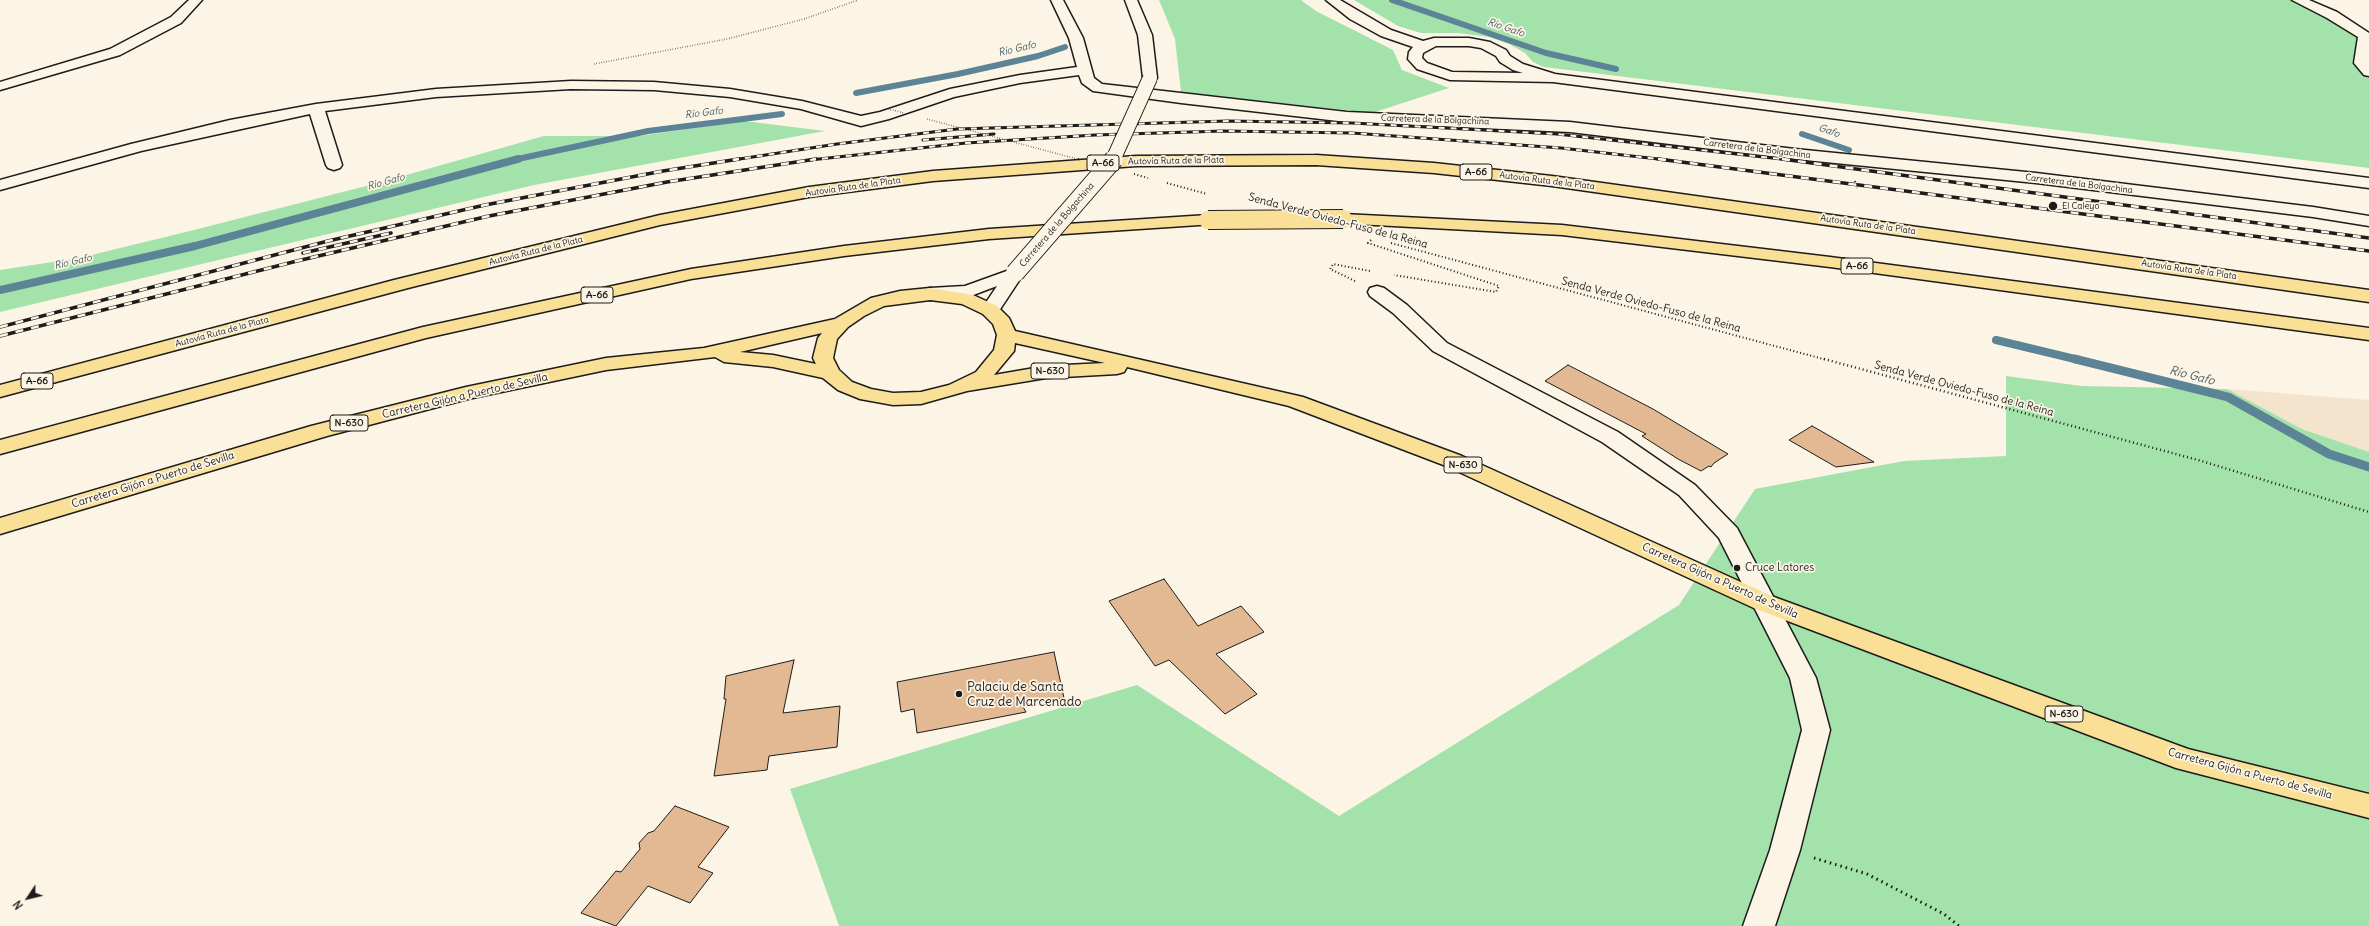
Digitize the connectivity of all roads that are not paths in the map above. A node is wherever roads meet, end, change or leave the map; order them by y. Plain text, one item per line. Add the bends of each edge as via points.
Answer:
1 (196, 0) edge
2 (1057, 0) edge
3 (1131, 0) edge
4 (1332, 0) edge
5 (2298, 0) edge
6 (2311, 0) edge
7 (2332, 15) junction
8 (1423, 46) junction
9 (1505, 59) junction
10 (1084, 70) junction
11 (2369, 72) edge
12 (1483, 76) junction
13 (1553, 78) junction
14 (0, 86) edge
15 (316, 108) junction
16 (334, 165) dead end
17 (2343, 178) junction
18 (2369, 178) edge
19 (2369, 183) edge
20 (0, 185) edge
21 (2369, 221) edge
22 (1016, 273) junction
23 (1377, 292) road end
24 (930, 294) junction
25 (2369, 296) edge
26 (990, 310) junction
27 (841, 323) junction
28 (2369, 334) edge
29 (1007, 335) junction
30 (704, 354) junction
31 (1145, 366) junction
32 (830, 373) junction
33 (956, 389) junction
34 (0, 391) edge
35 (0, 447) edge
36 (0, 526) edge
37 (1766, 603) junction
38 (2369, 806) edge
39 (1760, 926) edge

1 - 14 street via 176,20 115,52
2 - 10 street, Carretera de la Bolgachina via 1076,38
3 - 22 street, Carretera de la Bolgachina, bridge via 1145,35 1150,78 1116,157
4 - 8 street via 1386,33
5 - 7 street
6 - 7 street via 2322,5
7 - 11 street via 2365,36 2361,63
8 - 9 street via 1449,40 1469,42 1485,45 1500,53
8 - 12 street via 1416,52 1415,59 1422,66 1450,76
9 - 12 street via 1504,66 1497,72
9 - 13 street via 1518,67
10 - 15 street via 950,93 884,116 861,121 802,105 730,93 654,86 571,84 436,93
10 - 21 street, Carretera de la Bolgachina via 1087,80 1098,88 1181,99 1347,116 1570,127 1795,154 2036,178
12 - 13 street
13 - 17 street
15 - 16 street
15 - 20 street via 138,147
17 - 18 street
17 - 19 street
22 - 24 street, Carretera de la Bolgachina via 968,290
22 - 26 street, Carretera de la Bolgachina
23 - 37 street via 1400,309 1440,347 1490,376 1610,437 1687,490 1730,534
24 - 26 highway, N-630 via 966,299
24 - 27 highway, N-630 via 878,302
25 - 34 highway, Autovía Ruta de la Plata / A-66 via 1552,181 1442,168 1316,160 1136,161 940,175 809,192 660,220 401,284
26 - 29 highway, N-630 via 1002,322
27 - 30 highway, Carretera Gijón a Puerto de Sevilla / N-630
27 - 32 highway, N-630 via 828,338 823,358
28 - 35 highway, A-66, bridge via 1838,263 1562,230 1343,219 1208,220 989,234 844,251 691,274 423,334
29 - 31 highway, Carretera Gijón a Puerto de Sevilla / N-630
29 - 33 highway, N-630 via 1004,351 983,376
30 - 32 highway, Carretera Gijón a Puerto de Sevilla / N-630 via 773,361
30 - 36 highway, Carretera Gijón a Puerto de Sevilla / N-630 via 606,364 466,394 319,431
31 - 33 highway, Carretera Gijón a Puerto de Sevilla / N-630 via 1046,372
31 - 37 highway, Carretera Gijón a Puerto de Sevilla / N-630 via 1296,401 1454,461
32 - 33 highway, N-630 via 845,386 867,395 893,399 921,398
37 - 38 highway, Carretera Gijón a Puerto de Sevilla / N-630 via 2186,760
37 - 39 street via 1803,678 1816,730 1785,850

